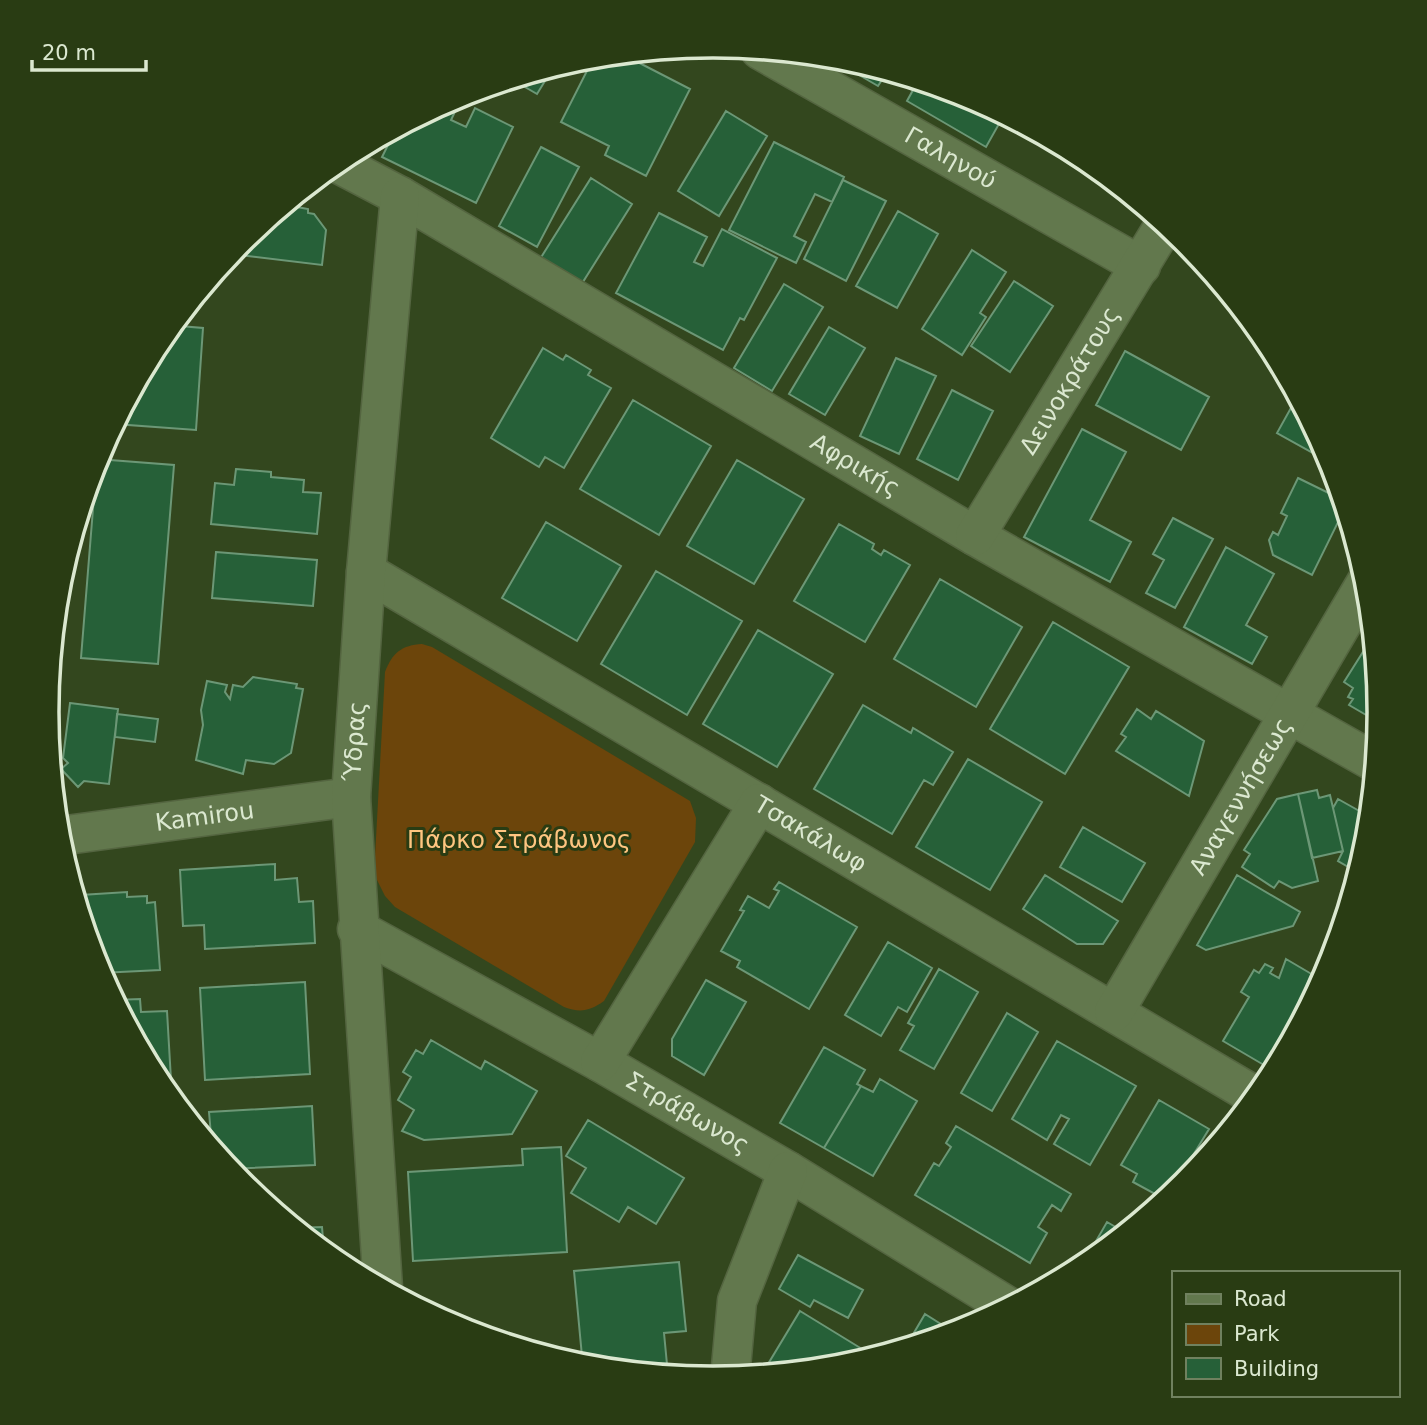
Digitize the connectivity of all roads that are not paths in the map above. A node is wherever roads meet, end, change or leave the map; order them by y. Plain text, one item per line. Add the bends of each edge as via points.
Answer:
1 (780, 61) edge
2 (349, 169) edge
3 (400, 196) junction
4 (1159, 234) edge
5 (1141, 266) junction
6 (975, 536) junction
7 (366, 572) junction
8 (1358, 597) edge
9 (1291, 715) junction
10 (1367, 758) edge
11 (351, 797) junction
12 (758, 803) junction
13 (70, 835) edge
14 (357, 929) junction
15 (1114, 1012) junction
16 (600, 1062) junction
17 (1247, 1091) edge
18 (788, 1171) junction
19 (382, 1278) edge
20 (1000, 1301) edge
21 (731, 1367) edge

1 - 5 street, Γαληνού
2 - 3 street, Αφρικής
3 - 6 street, Αφρικής
3 - 7 street, Ύδρας
4 - 5 street, Δεινοκράτους
5 - 6 street, Δεινοκράτους
6 - 9 street, Αφρικής
7 - 11 street, Ύδρας
7 - 12 street, Τσακάλωφ
8 - 9 street, Αναγεννήσεως
9 - 10 street, Αφρικής
9 - 15 street, Αναγεννήσεως
11 - 13 street, Kamirou
11 - 14 street, Ύδρας
12 - 15 street, Τσακάλωφ
12 - 16 street
14 - 16 street, Στράβωνος
14 - 19 street, Ύδρας
15 - 17 street, Τσακάλωφ
16 - 18 street, Στράβωνος
18 - 20 street, Στράβωνος
18 - 21 street via 737,1301

